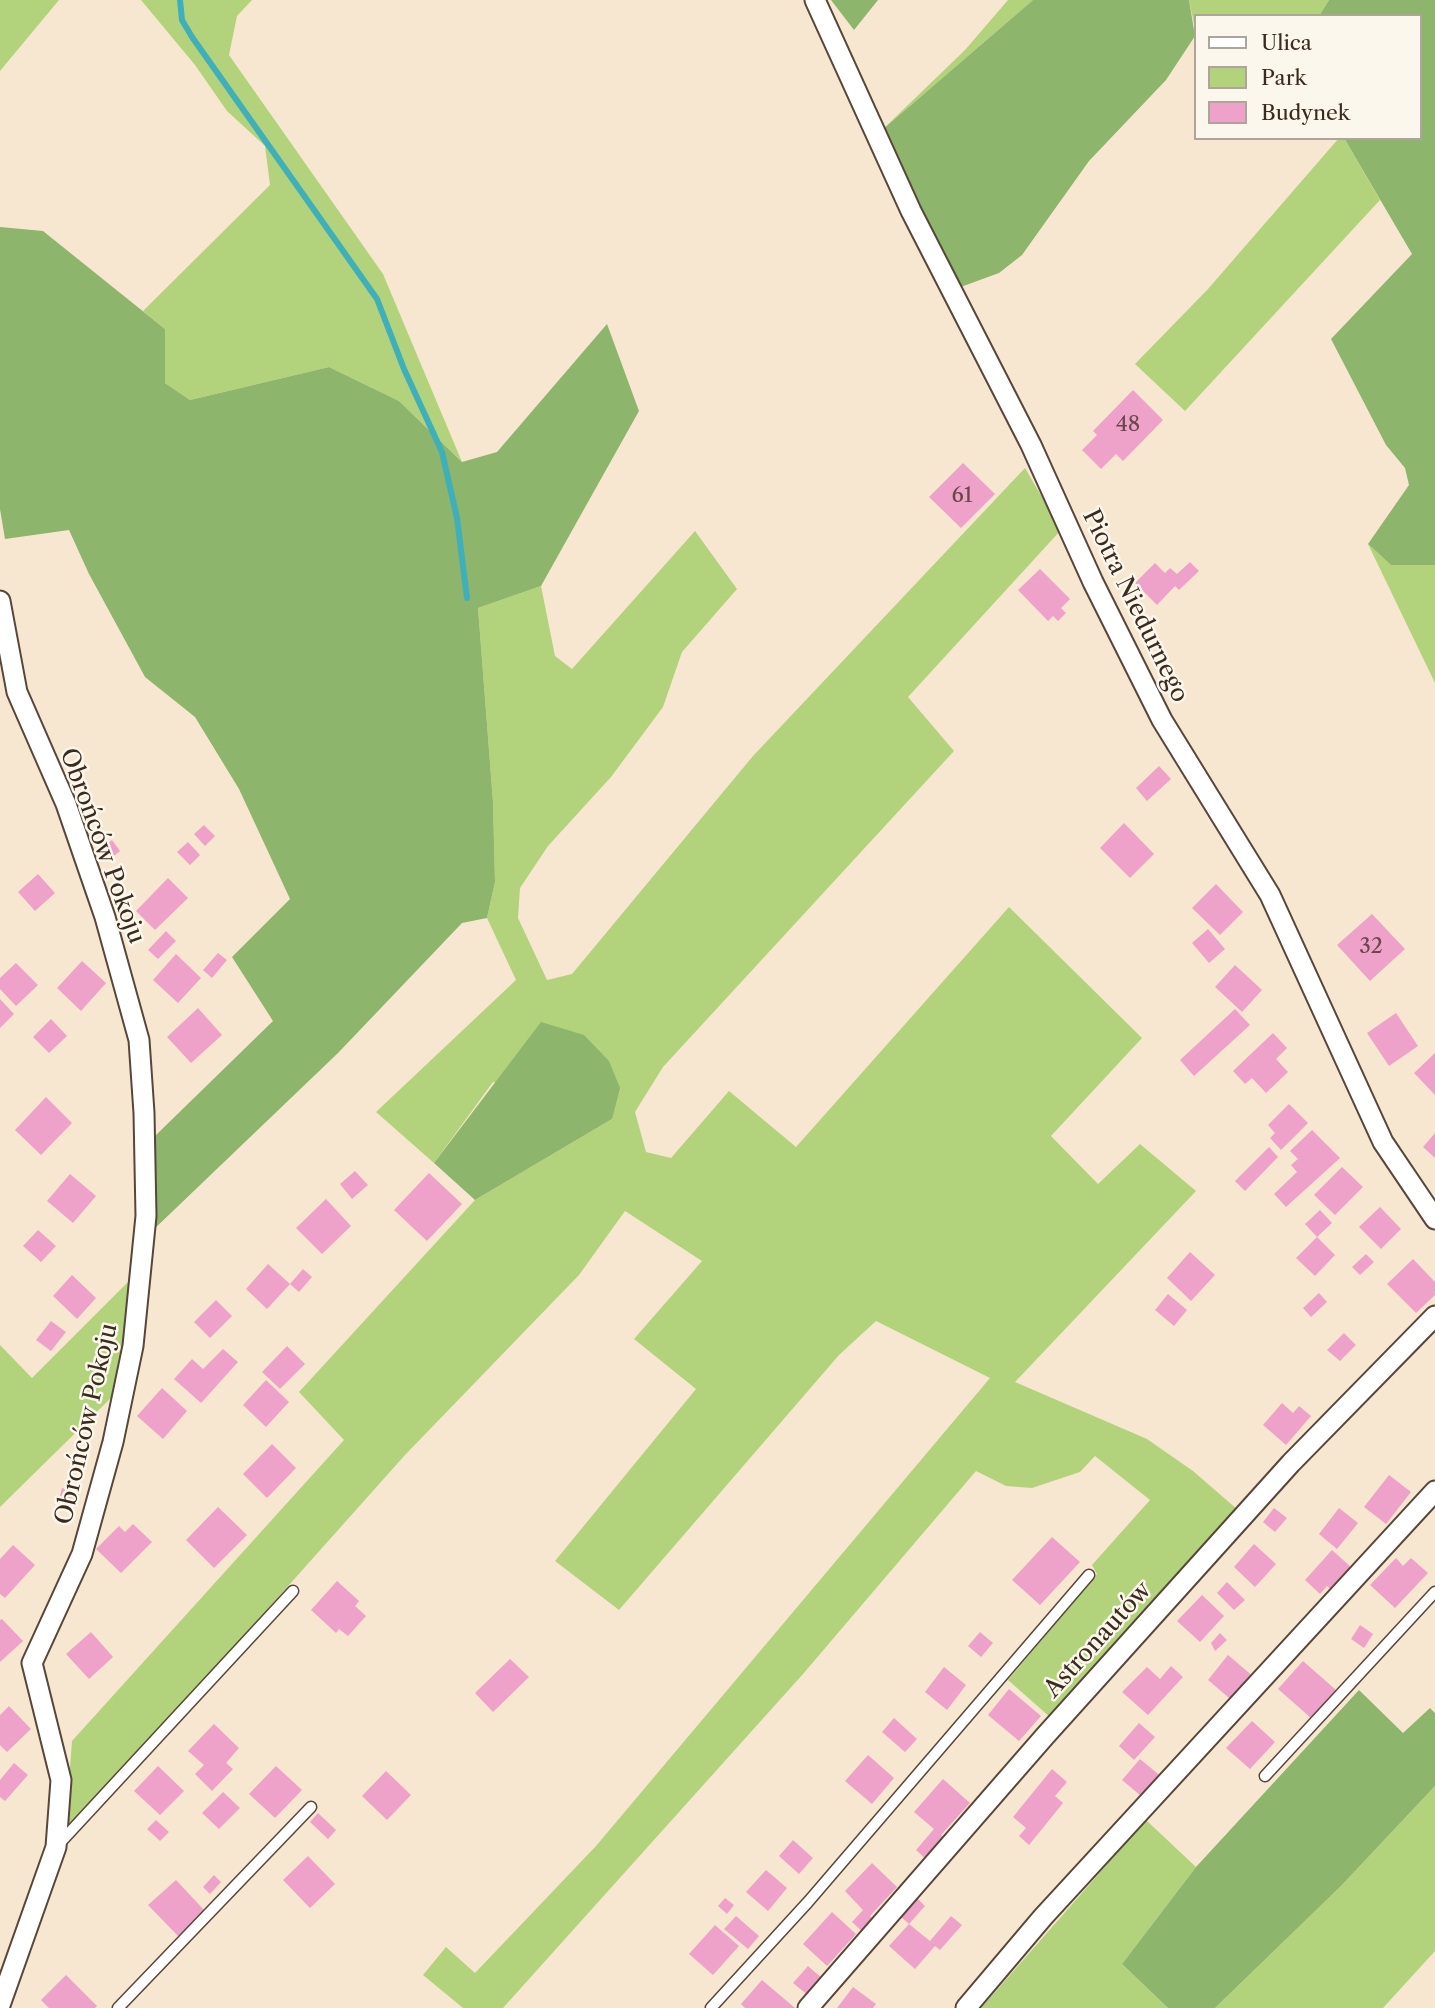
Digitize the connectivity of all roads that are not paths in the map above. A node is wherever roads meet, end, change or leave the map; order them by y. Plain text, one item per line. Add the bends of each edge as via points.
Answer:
1 (816, 0) edge
2 (0, 601) edge
3 (1435, 1219) edge
4 (1435, 1316) edge
5 (1435, 1491) edge
6 (1089, 1576) dead end
7 (292, 1591) dead end
8 (1435, 1592) edge
9 (1265, 1776) dead end
10 (311, 1807) dead end
11 (56, 1847) junction
12 (0, 2005) edge
13 (118, 2008) edge
14 (711, 2008) edge
15 (808, 2008) edge
16 (967, 2008) edge

1 - 3 street, Piotra Niedurnego via 911,211 1031,445 1162,720 1270,895 1383,1142
2 - 11 street, Obrońców Pokoju via 17,692 66,804 109,929 138,1040 144,1112 146,1216 122,1397 82,1554 32,1663 61,1780
4 - 15 street, Astronautów via 1283,1471
5 - 16 street via 1043,1917
6 - 14 lane
7 - 11 lane
8 - 9 lane
10 - 13 lane
11 - 12 street, Obrońców Pokoju

